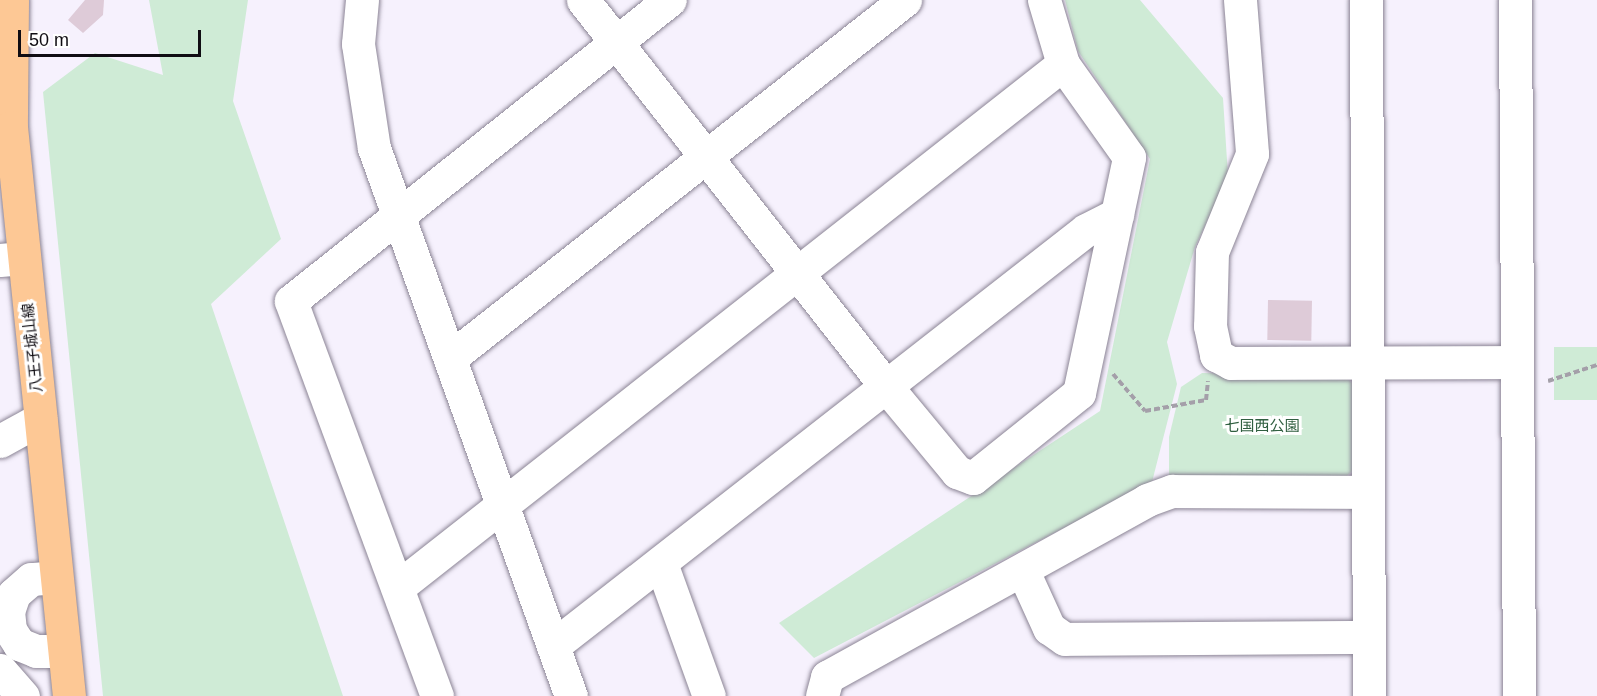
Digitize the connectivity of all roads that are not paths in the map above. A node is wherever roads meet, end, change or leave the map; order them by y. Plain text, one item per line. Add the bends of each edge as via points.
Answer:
1 (12, 0) edge
2 (362, 0) edge
3 (583, 0) edge
4 (670, 0) edge
5 (905, 0) edge
6 (1044, 0) edge
7 (1240, 0) edge
8 (1366, 0) edge
9 (1515, 0) edge
10 (616, 43) junction
11 (1063, 64) junction
12 (705, 158) junction
13 (1117, 214) junction
14 (395, 215) junction
15 (11, 259) edge
16 (796, 270) junction
17 (450, 358) junction
18 (1367, 361) junction
19 (1516, 362) junction
20 (885, 385) junction
21 (40, 419) junction
22 (0, 441) edge
23 (1368, 492) junction
24 (502, 503) junction
25 (662, 563) junction
26 (1023, 572) junction
27 (56, 577) junction
28 (398, 587) junction
29 (1369, 637) junction
30 (554, 646) junction
31 (64, 651) junction
32 (0, 670) edge
33 (23, 696) edge
34 (69, 696) edge
35 (437, 696) edge
36 (571, 696) edge
37 (709, 696) edge
38 (822, 696) edge
39 (1369, 696) edge
40 (1519, 696) edge

1 - 15 main road, 八王子城山線
2 - 14 street via 358,44 366,113
3 - 10 street
4 - 10 street
5 - 12 street
6 - 11 street
7 - 18 street via 1252,154 1212,252 1211,341 1219,359 1231,363
8 - 18 street
9 - 19 street
10 - 12 street
10 - 14 street
11 - 13 street via 1126,148
11 - 16 street
12 - 16 street
12 - 17 street
13 - 20 street via 1086,230
13 - 20 street via 1079,393 981,474 973,478 957,472
14 - 17 street
14 - 28 street via 291,301
15 - 21 main road, 八王子城山線
16 - 20 street
16 - 24 street
17 - 24 street
18 - 19 street
18 - 23 street
19 - 40 street
20 - 25 street
21 - 22 street
21 - 27 main road, 八王子城山線
23 - 26 street via 1172,491 1147,500
23 - 29 street
24 - 28 street
24 - 30 street
25 - 30 street
25 - 37 street
26 - 29 street via 1049,628 1065,639
26 - 38 street via 827,677
27 - 31 main road, 八王子城山線
27 - 31 street via 31,579 14,594 8,611 10,630 19,644 36,651
28 - 35 street
29 - 39 street
30 - 36 street
31 - 34 main road, 八王子城山線
32 - 33 street

